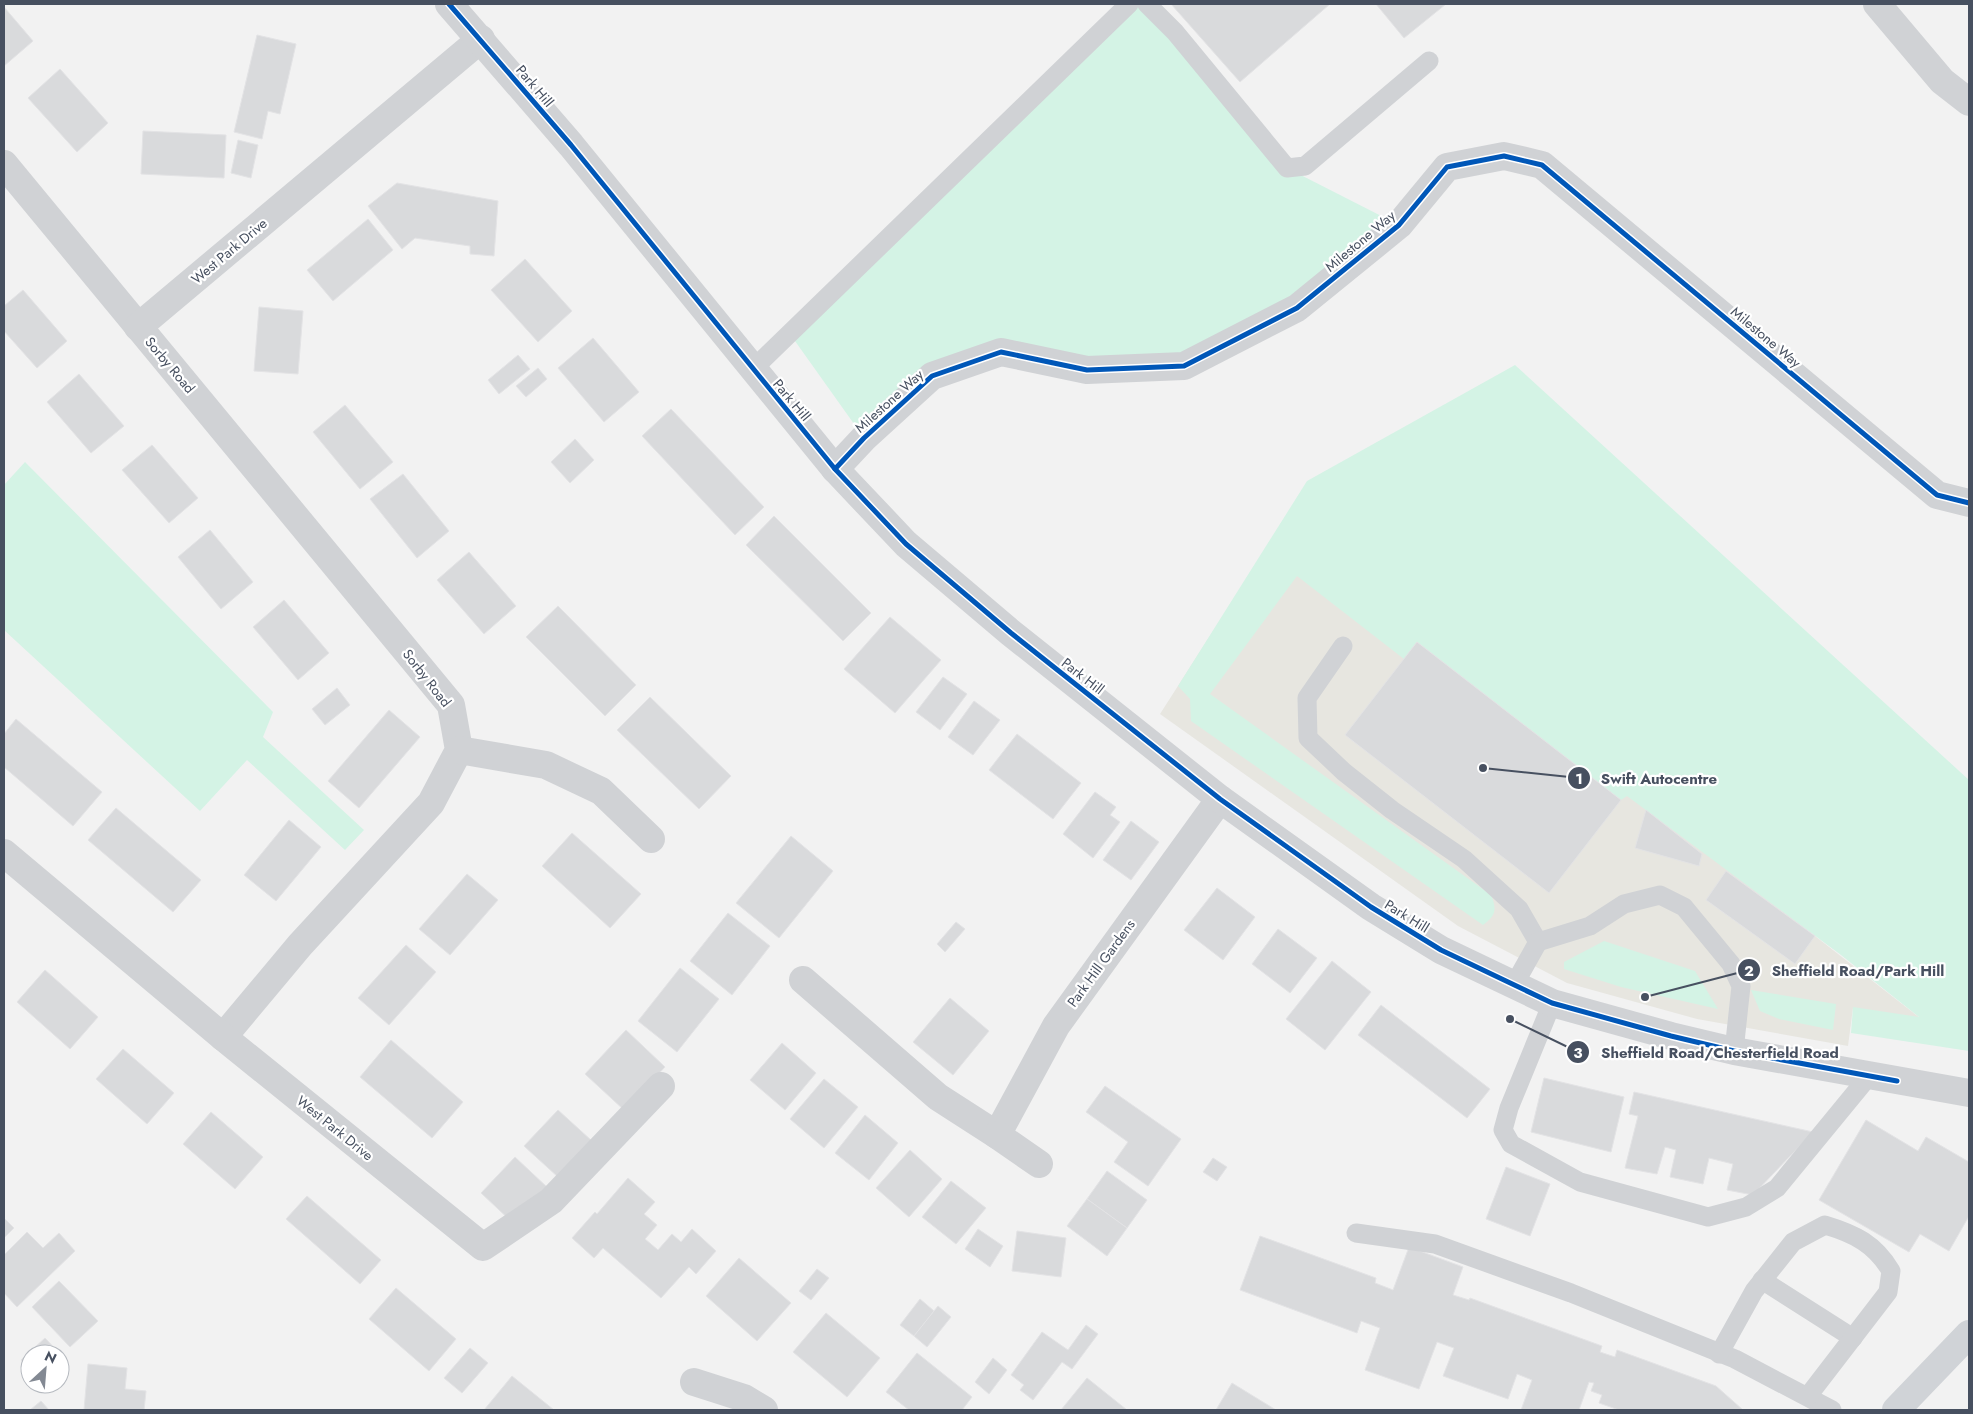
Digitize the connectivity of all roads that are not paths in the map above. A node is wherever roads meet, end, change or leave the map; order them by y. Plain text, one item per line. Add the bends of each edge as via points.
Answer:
1 (449, 4) edge
2 (1129, 4) edge
3 (1146, 4) edge
4 (1877, 4) edge
5 (481, 39) junction
6 (1429, 61) dead end
7 (1969, 102) edge
8 (4, 164) edge
9 (138, 327) junction
10 (752, 370) junction
11 (835, 469) junction
12 (1969, 503) edge
13 (1343, 646) dead end
14 (459, 750) junction
15 (1220, 799) junction
16 (651, 839) dead end
17 (4, 853) edge
18 (1538, 942) junction
19 (803, 980) dead end
20 (1514, 985) junction
21 (1552, 1003) junction
22 (223, 1038) junction
23 (1734, 1051) junction
24 (1869, 1076) junction
25 (661, 1086) dead end
26 (1969, 1092) edge
27 (996, 1135) junction
28 (1039, 1164) dead end
29 (1356, 1233) dead end
30 (1762, 1280) junction
31 (1969, 1334) edge
32 (1852, 1338) junction
33 (1719, 1354) junction
34 (694, 1382) dead end
35 (1808, 1396) junction
36 (747, 1406) edge
37 (1832, 1410) edge
38 (1896, 1410) edge

1 - 5 street, Park Hill
2 - 10 lane
3 - 6 lane via 1175,32 1287,168 1305,166
4 - 7 street via 1942,81
5 - 9 street, West Park Drive
5 - 10 street, Park Hill
8 - 9 street
9 - 14 street, Sorby Road via 451,705
10 - 11 street, Park Hill
11 - 12 street, Milestone Way via 932,376 1001,352 1087,370 1184,366 1297,308 1399,225 1447,167 1504,156 1542,165 1937,495
11 - 15 street, Park Hill via 906,544 1011,633
13 - 18 lane via 1308,698 1308,738 1351,778 1464,859 1519,910
14 - 16 street via 546,765 601,791
14 - 22 street via 431,803 300,945
15 - 20 street, Park Hill via 1372,907 1441,950
15 - 27 street, Park Hill Gardens via 1056,1026
17 - 22 street, West Park Drive
18 - 20 lane
18 - 23 lane via 1590,926 1624,904 1660,895 1684,906 1731,964 1740,986
19 - 27 street via 938,1097
20 - 21 street, Park Hill
21 - 23 street, Park Hill
21 - 24 lane via 1509,1108 1504,1130 1511,1144 1580,1182 1708,1217 1746,1208 1776,1188
22 - 25 street, West Park Drive via 482,1247 551,1200
23 - 24 street, Park Hill
24 - 26 street, Park Hill
27 - 28 street
29 - 33 lane via 1435,1244 1571,1293
30 - 32 lane
30 - 32 lane via 1792,1242 1825,1225 1852,1233 1883,1256 1892,1272 1888,1292
30 - 33 lane
31 - 38 main road
32 - 35 lane
33 - 35 lane
34 - 36 street
35 - 37 lane

